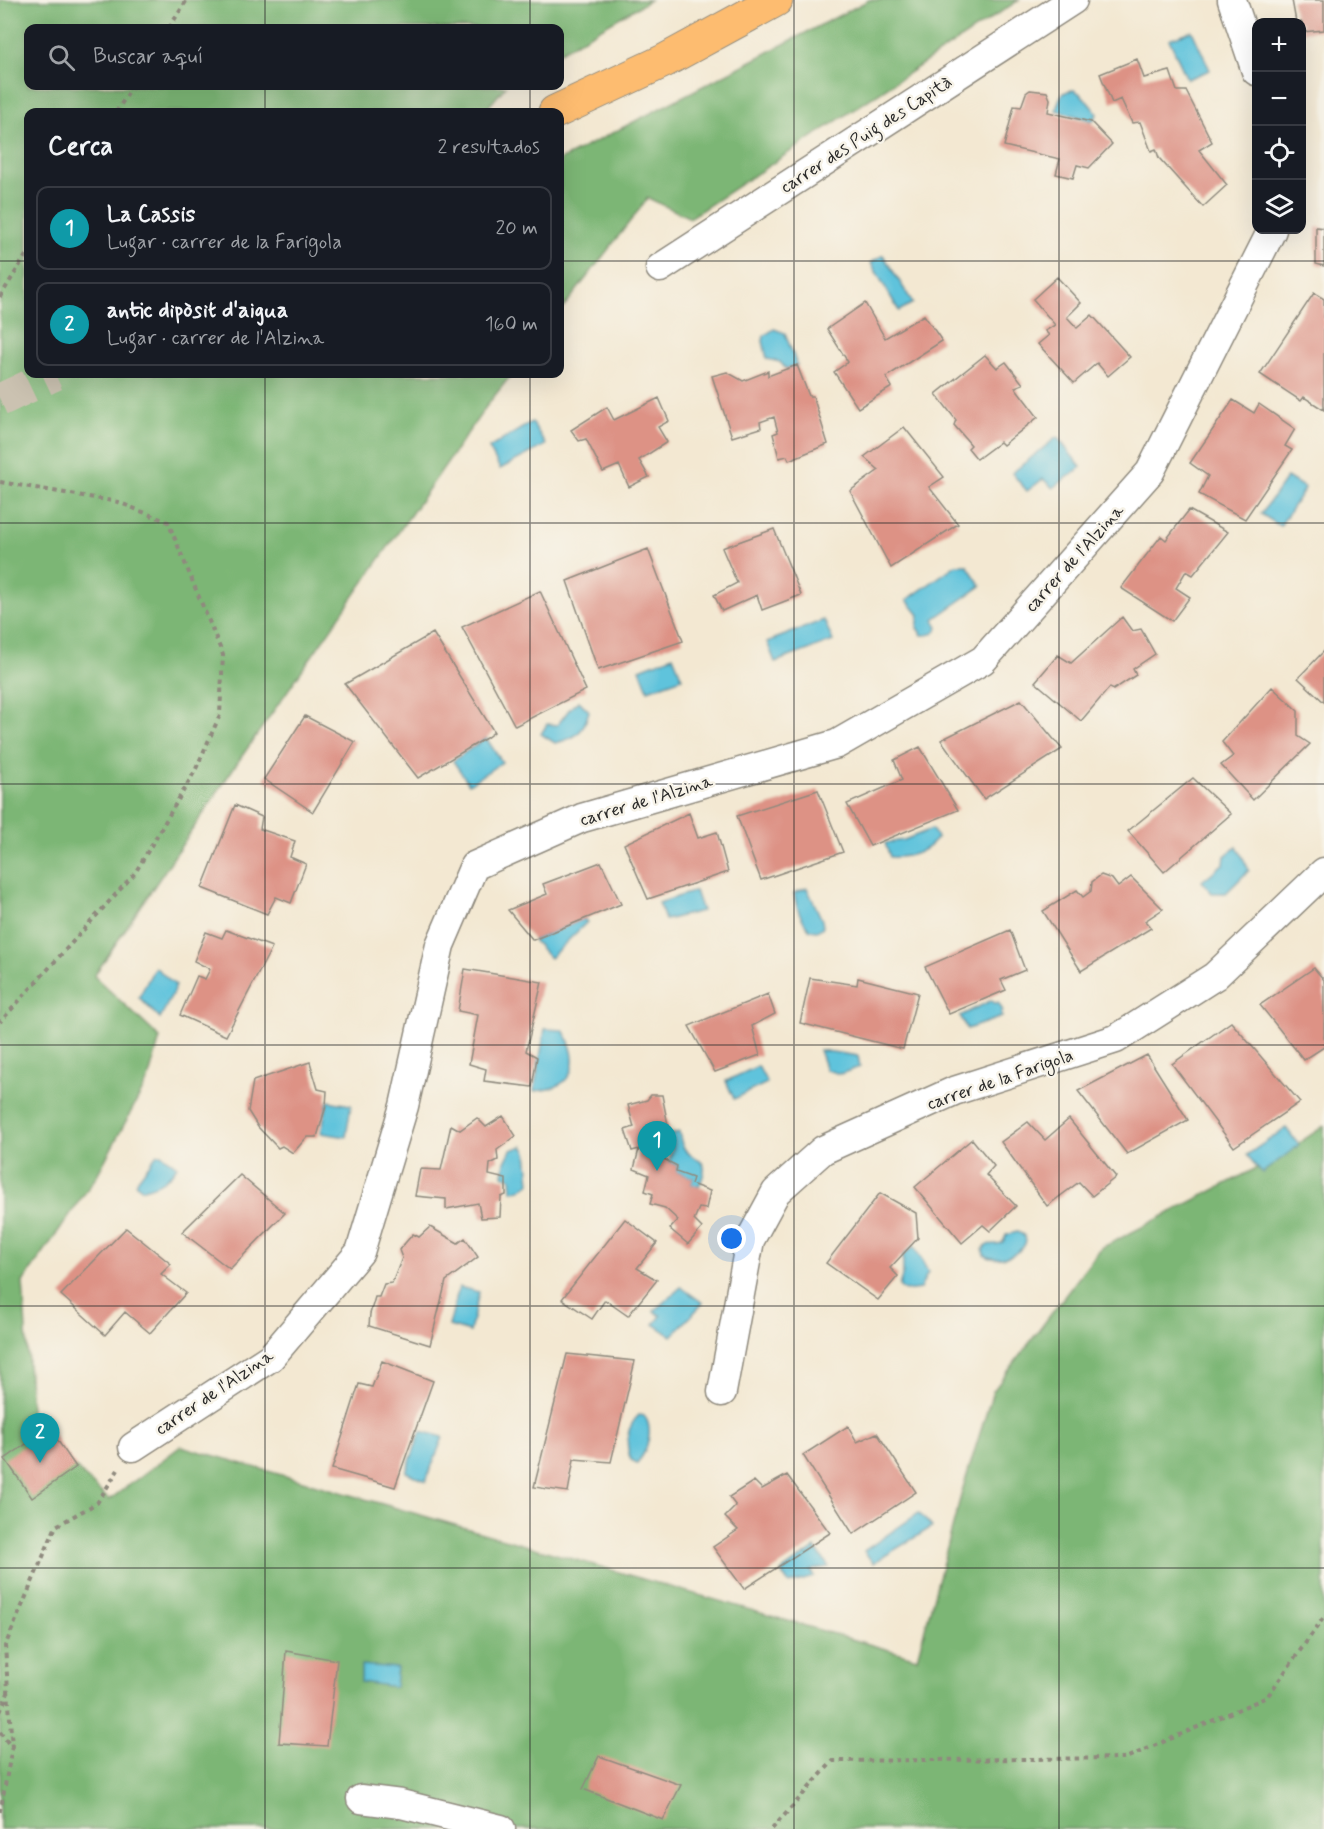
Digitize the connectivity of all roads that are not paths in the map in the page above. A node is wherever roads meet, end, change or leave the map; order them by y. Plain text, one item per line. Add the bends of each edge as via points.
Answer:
1 (776, 0) edge
2 (1073, 0) edge
3 (1232, 0) edge
4 (1252, 57) edge
5 (564, 108) edge
6 (1270, 234) edge
7 (660, 268) dead end
8 (1324, 872) edge
9 (722, 1392) dead end
10 (133, 1447) road end
11 (361, 1799) dead end
12 (501, 1829) edge

1 - 5 highway via 664,61
2 - 7 street, carrer des Puig des Capità
3 - 4 street
6 - 10 street, carrer de l'Alzina via 1150,472 983,660 837,744 582,818 474,866 440,945 404,1106 360,1252 271,1357
8 - 9 street, carrer de la Farigola via 1215,976 1116,1040 954,1091 822,1150 776,1192 750,1240
11 - 12 street via 401,1804

